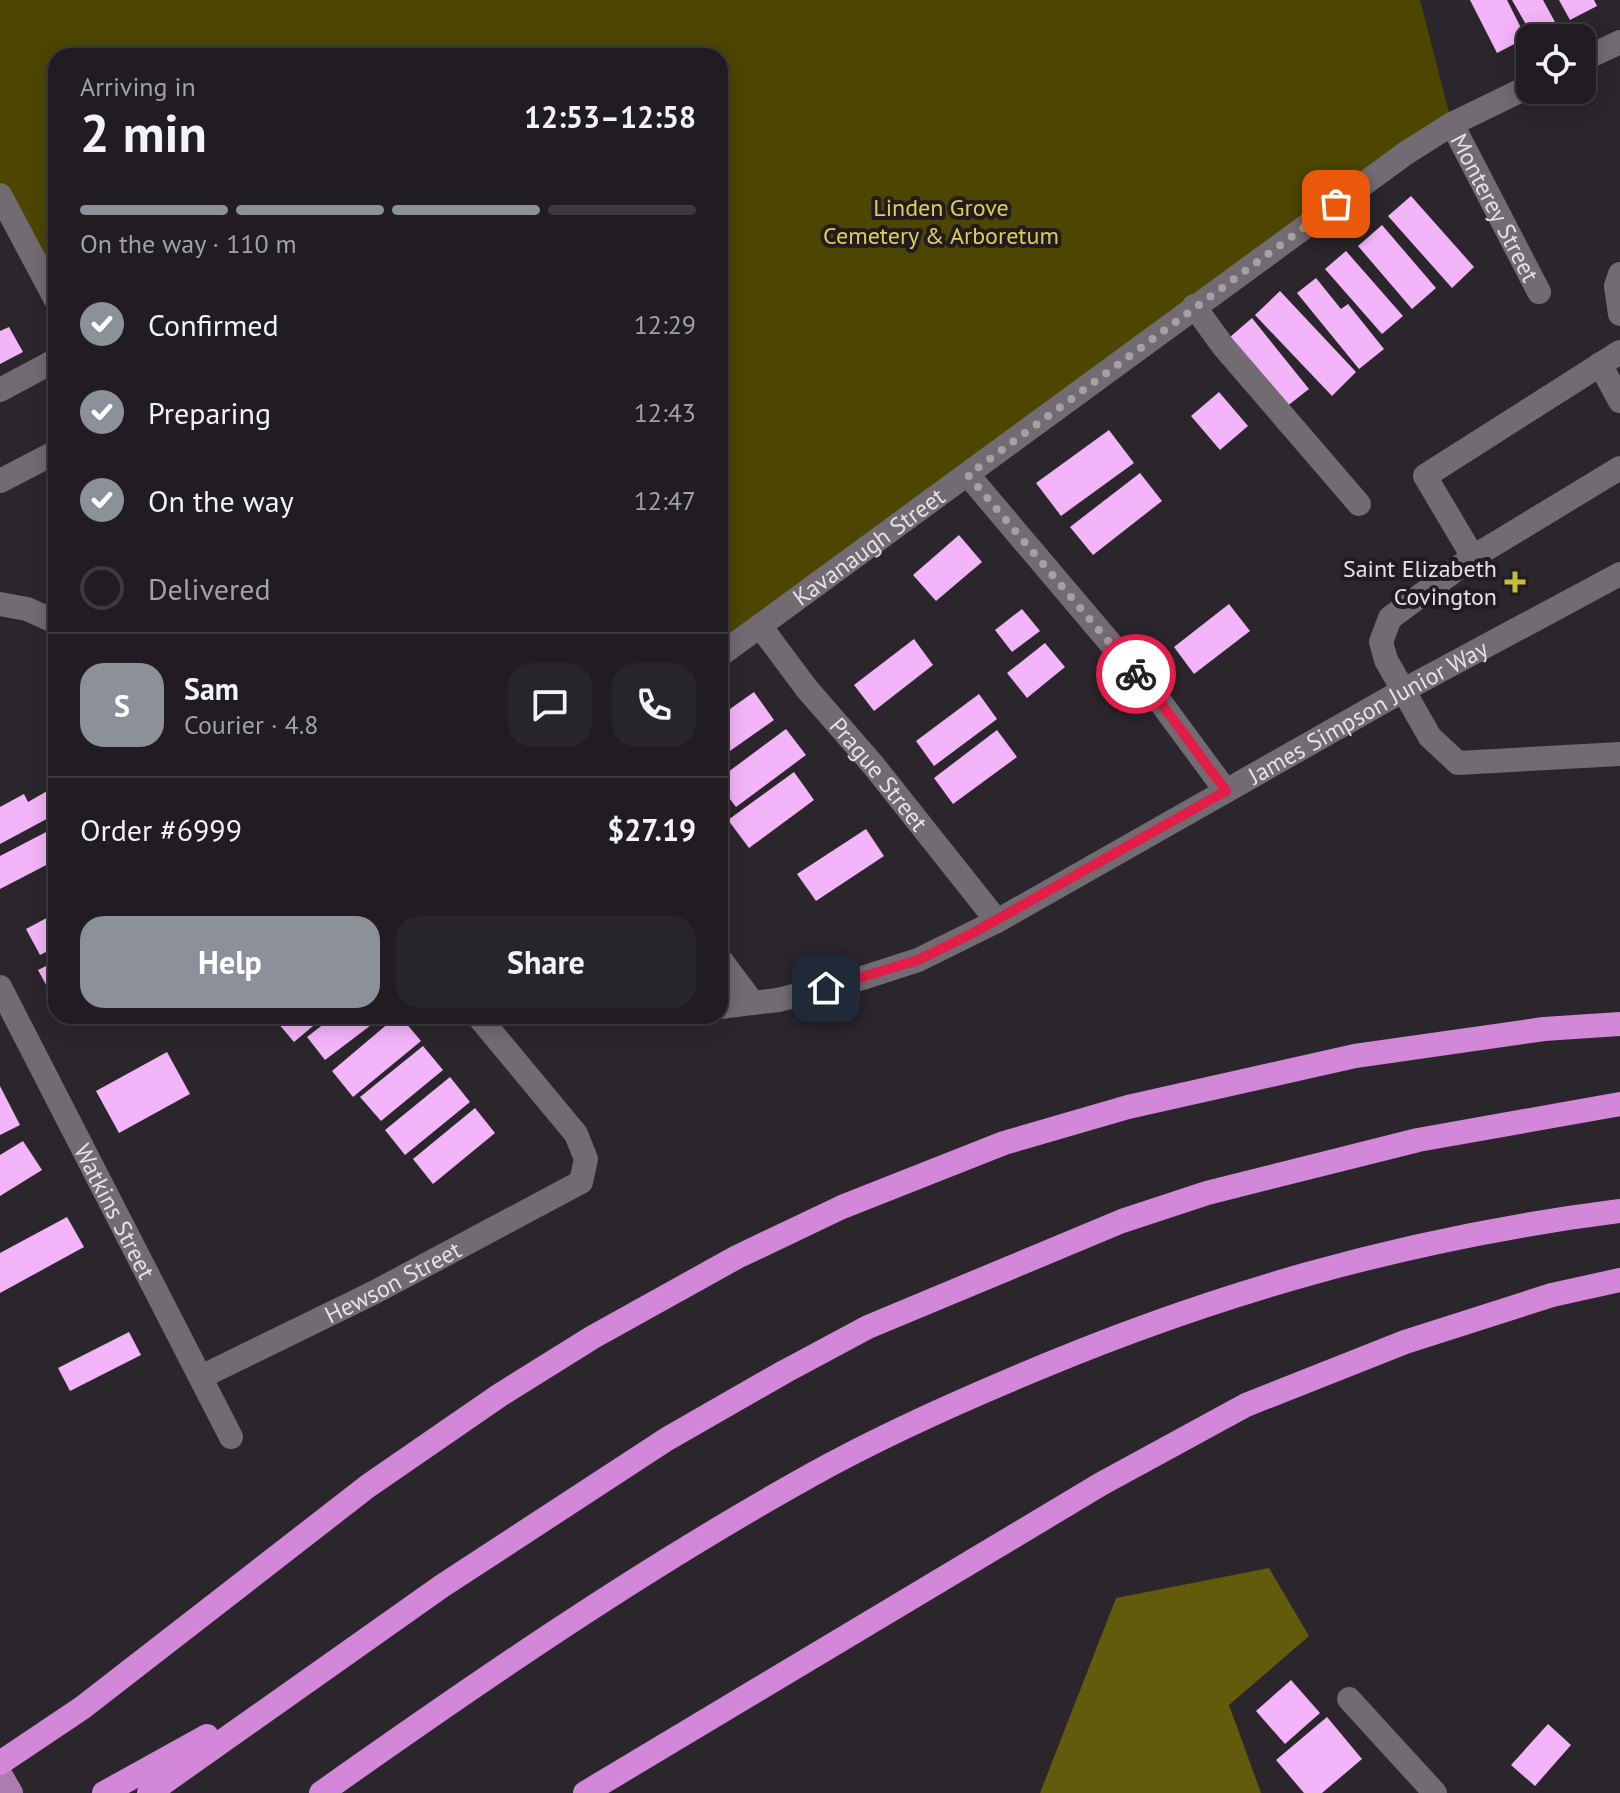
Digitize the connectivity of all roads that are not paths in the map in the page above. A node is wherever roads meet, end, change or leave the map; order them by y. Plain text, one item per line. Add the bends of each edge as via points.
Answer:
1 (1620, 42) edge
2 (1596, 53) edge
3 (1516, 93) edge
4 (1452, 124) junction
5 (0, 195) edge
6 (1620, 274) edge
7 (48, 285) edge
8 (1539, 292) dead end
9 (1194, 306) junction
10 (1620, 314) edge
11 (1610, 358) edge
12 (48, 364) edge
13 (0, 390) edge
14 (1620, 401) edge
15 (48, 456) edge
16 (1620, 468) edge
17 (968, 475) junction
18 (0, 481) edge
19 (1359, 504) dead end
20 (1473, 557) junction
21 (1620, 574) edge
22 (0, 604) edge
23 (48, 618) edge
24 (760, 626) junction
25 (728, 649) edge
26 (1402, 691) junction
27 (1620, 754) edge
28 (1226, 791) junction
29 (997, 921) junction
30 (728, 970) edge
31 (0, 987) edge
32 (753, 1003) junction
33 (728, 1006) edge
34 (485, 1024) edge
35 (1620, 1024) edge
36 (1620, 1104) edge
37 (1620, 1211) edge
38 (1620, 1280) edge
39 (201, 1377) junction
40 (231, 1437) dead end
41 (290, 1692) junction
42 (1349, 1699) dead end
43 (0, 1763) edge
44 (0, 1774) edge
45 (114, 1787) edge
46 (11, 1793) edge
47 (149, 1793) edge
48 (321, 1793) edge
49 (585, 1793) edge
50 (1435, 1793) edge

1 - 2 street
3 - 4 street, Kavanaugh Street
4 - 8 street, Monterey Street
4 - 9 street, Kavanaugh Street
5 - 7 street
6 - 10 street
9 - 17 street, Kavanaugh Street
9 - 19 street
11 - 14 street
11 - 20 street via 1425,476
12 - 13 street
15 - 18 street
16 - 20 street
17 - 24 street, Kavanaugh Street
17 - 28 street via 1161,703
20 - 26 street via 1390,618 1381,642
21 - 26 street, James Simpson Junior Way
22 - 23 street
24 - 25 street, Kavanaugh Street
24 - 29 street, Prague Street
26 - 27 street via 1430,737 1458,763
26 - 28 street, James Simpson Junior Way
28 - 29 street, James Simpson Junior Way
29 - 32 street, James Simpson Junior Way via 918,960 850,982
30 - 32 street
31 - 39 street, Watkins Street
32 - 33 street, James Simpson Junior Way
34 - 39 street, Hewson Street via 576,1134 586,1159 581,1182
35 - 43 highway via 1544,1029 1355,1056 1128,1107 1004,1143 842,1207 593,1337 500,1395 368,1486 82,1708
36 - 41 highway via 1418,1140 1207,1193 1122,1221 868,1327 667,1439
37 - 48 highway via 1525,1223 1338,1264 1101,1341 926,1416 706,1535 494,1671
38 - 49 highway via 1552,1295 1405,1342 1246,1405 1101,1484
39 - 40 street, Watkins Street
41 - 45 highway
41 - 47 highway
42 - 50 street
44 - 46 main road

